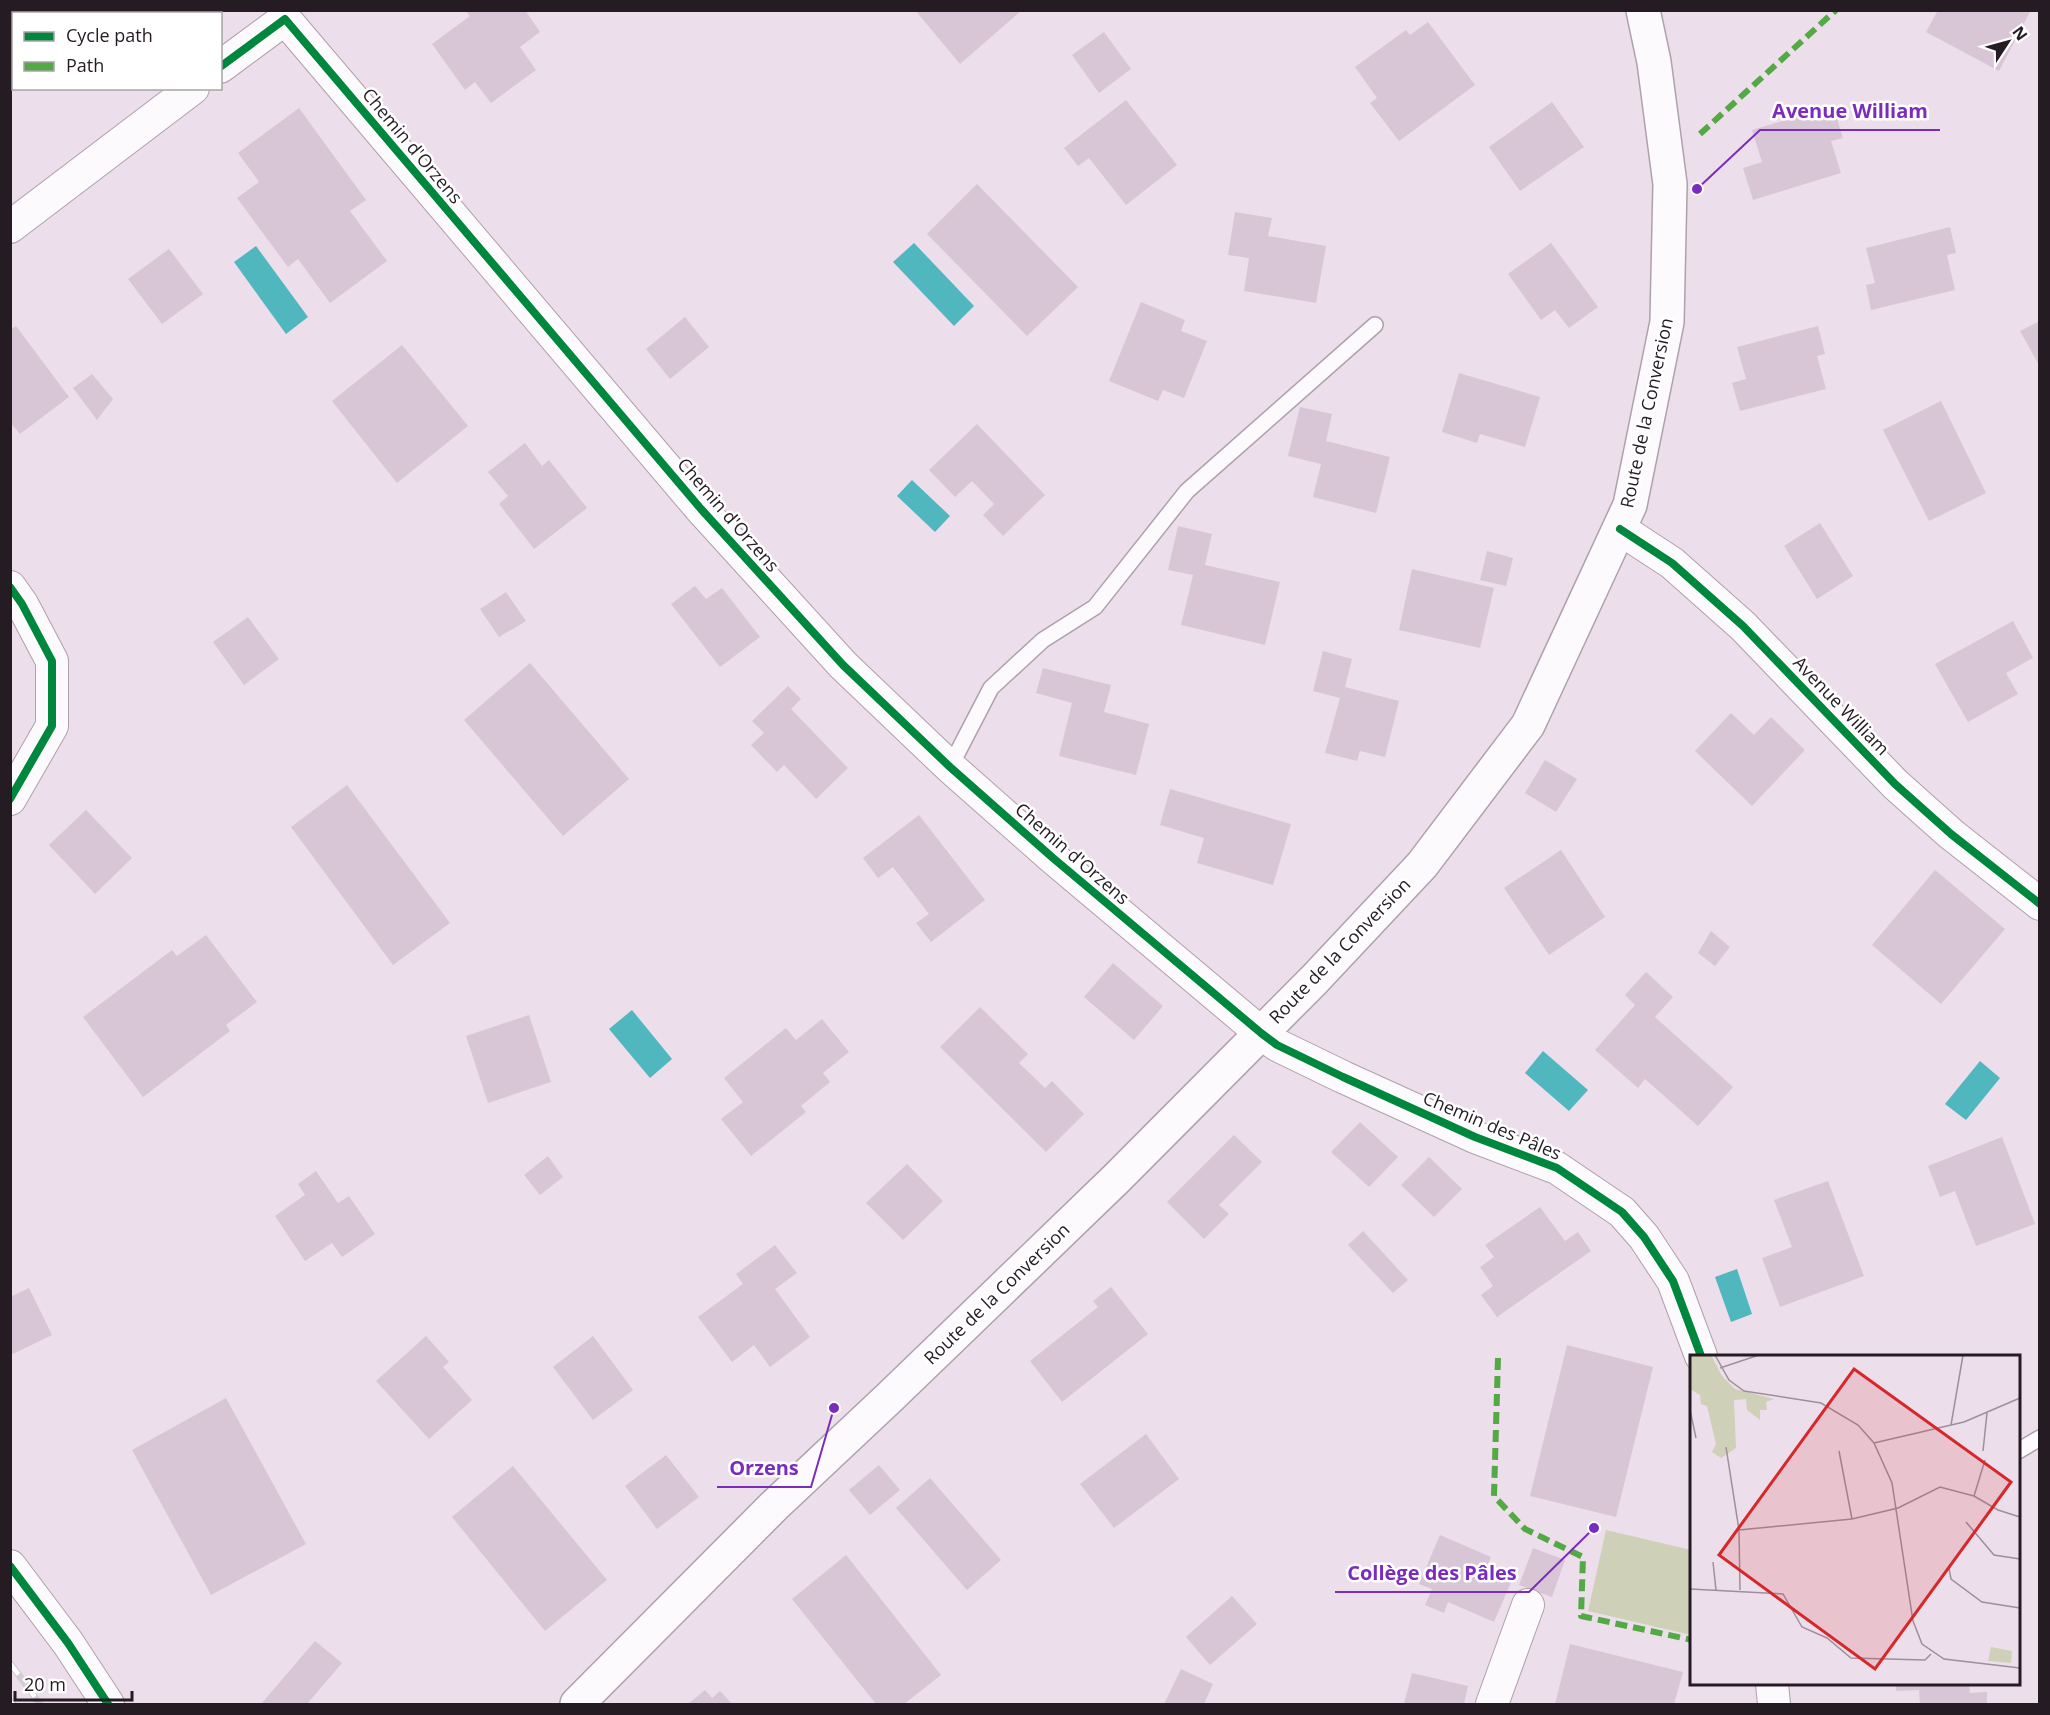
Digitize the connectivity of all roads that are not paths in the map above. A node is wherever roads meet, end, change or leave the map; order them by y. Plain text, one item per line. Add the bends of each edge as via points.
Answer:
1 (1642, 10) edge
2 (289, 15) edge
3 (222, 66) edge
4 (190, 90) edge
5 (10, 226) edge
6 (1375, 325) dead end
7 (1620, 528) junction
8 (10, 587) edge
9 (950, 767) junction
10 (10, 800) edge
11 (2040, 904) edge
12 (1261, 1034) junction
13 (1701, 1355) edge
14 (2040, 1438) edge
15 (2020, 1450) edge
16 (10, 1566) edge
17 (1528, 1605) dead end
18 (1772, 1685) edge
19 (108, 1704) edge
20 (577, 1704) edge
21 (1492, 1704) edge
22 (1774, 1704) edge

1 - 7 main road, Route de la Conversion via 1654,62 1670,184 1668,322 1630,505
2 - 3 street, Chemin d'Orzens
2 - 9 street, Chemin d'Orzens via 701,509 843,665
4 - 5 street
6 - 9 lane via 1186,491 1095,607 1043,639 991,688
7 - 11 street, Avenue William via 1672,562 1743,626 1895,784
7 - 12 main road, Route de la Conversion via 1528,725 1422,865
8 - 10 street via 52,662 52,726
9 - 12 street, Chemin d'Orzens
12 - 13 street, Chemin des Pâles via 1343,1077 1475,1137 1557,1168 1622,1212 1673,1281
12 - 20 main road, Route de la Conversion via 1074,1220 774,1506
14 - 15 lane
16 - 19 street
17 - 21 street
18 - 22 street

